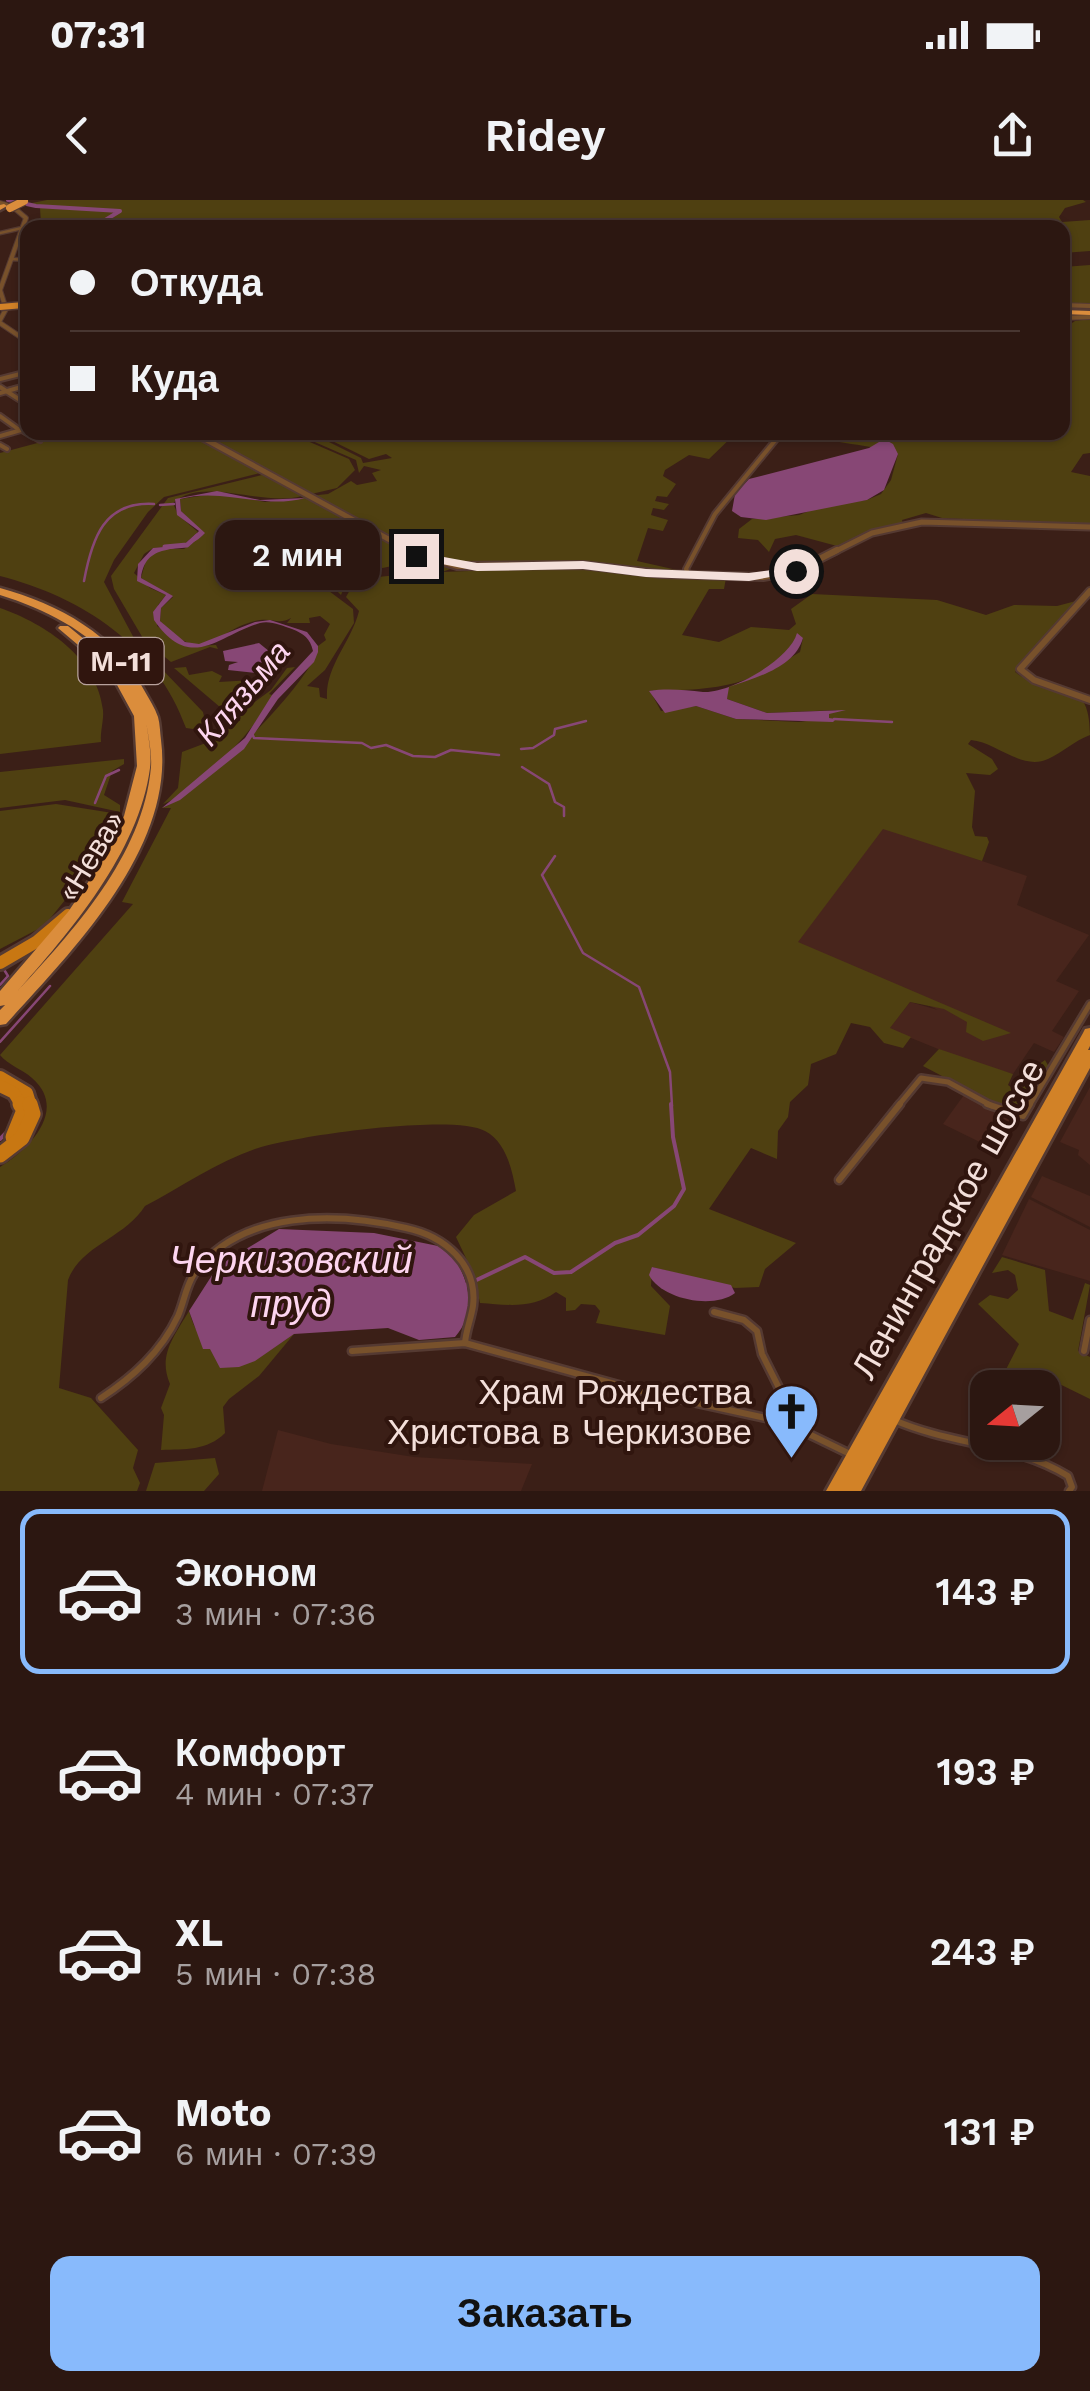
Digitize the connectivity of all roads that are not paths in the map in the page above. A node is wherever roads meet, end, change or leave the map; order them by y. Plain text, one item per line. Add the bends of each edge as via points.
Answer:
1 (23, 200) edge
2 (3, 208) edge
3 (23, 220) edge
4 (20, 233) edge
5 (20, 258) edge
6 (11, 259) junction
7 (0, 321) edge
8 (20, 388) edge
9 (0, 390) edge
10 (6, 391) junction
11 (20, 400) edge
12 (206, 440) edge
13 (775, 440) edge
14 (0, 445) edge
15 (6, 449) dead end
16 (1090, 527) edge
17 (688, 575) junction
18 (1090, 590) edge
19 (0, 595) edge
20 (1090, 700) edge
21 (141, 816) junction
22 (90, 896) junction
23 (0, 963) edge
24 (0, 1001) edge
25 (1090, 1004) edge
26 (0, 1020) edge
27 (1090, 1033) edge
28 (1090, 1056) edge
29 (0, 1077) edge
30 (0, 1086) edge
31 (0, 1147) edge
32 (0, 1155) edge
33 (839, 1180) dead end
34 (714, 1312) dead end
35 (1090, 1320) edge
36 (464, 1343) junction
37 (352, 1351) dead end
38 (1084, 1351) dead end
39 (101, 1398) dead end
40 (889, 1418) junction
41 (784, 1422) junction
42 (853, 1456) junction
43 (835, 1491) edge
44 (850, 1491) edge
45 (1069, 1491) edge

1 - 2 highway, bridge
2 - 3 street via 24,214
4 - 6 street
5 - 6 street
6 - 7 street via 0,290 6,309
8 - 10 street
9 - 10 street
10 - 11 street
12 - 17 street via 404,550 445,564 583,565
13 - 17 street via 698,538
14 - 15 street
16 - 17 street via 922,522 858,538 786,574
18 - 20 street via 1020,669
19 - 21 highway, «Нева» / М-11 via 74,634 122,681 144,744 147,795
21 - 22 highway, «Нева» / М-11
21 - 26 highway, «Нева» / М-11 via 126,862 97,906
22 - 23 main road, М-11
22 - 24 highway, «Нева» / М-11
25 - 33 street via 1024,1116 942,1080 921,1078
27 - 42 highway, Ленинградское шоссе
28 - 40 highway, Ленинградское шоссе
29 - 32 main road via 27,1093 33,1114 22,1138
30 - 31 main road via 18,1098 24,1117
34 - 41 street via 744,1320 757,1332 780,1388
35 - 38 street
36 - 37 street
36 - 39 street via 474,1303 471,1284 459,1254 442,1240 405,1226 286,1220 234,1237 192,1276 177,1320 132,1380
36 - 41 street
40 - 44 highway, Ленинградское шоссе
40 - 45 street via 942,1438 997,1444 1068,1476
41 - 42 street
42 - 43 highway, Ленинградское шоссе

